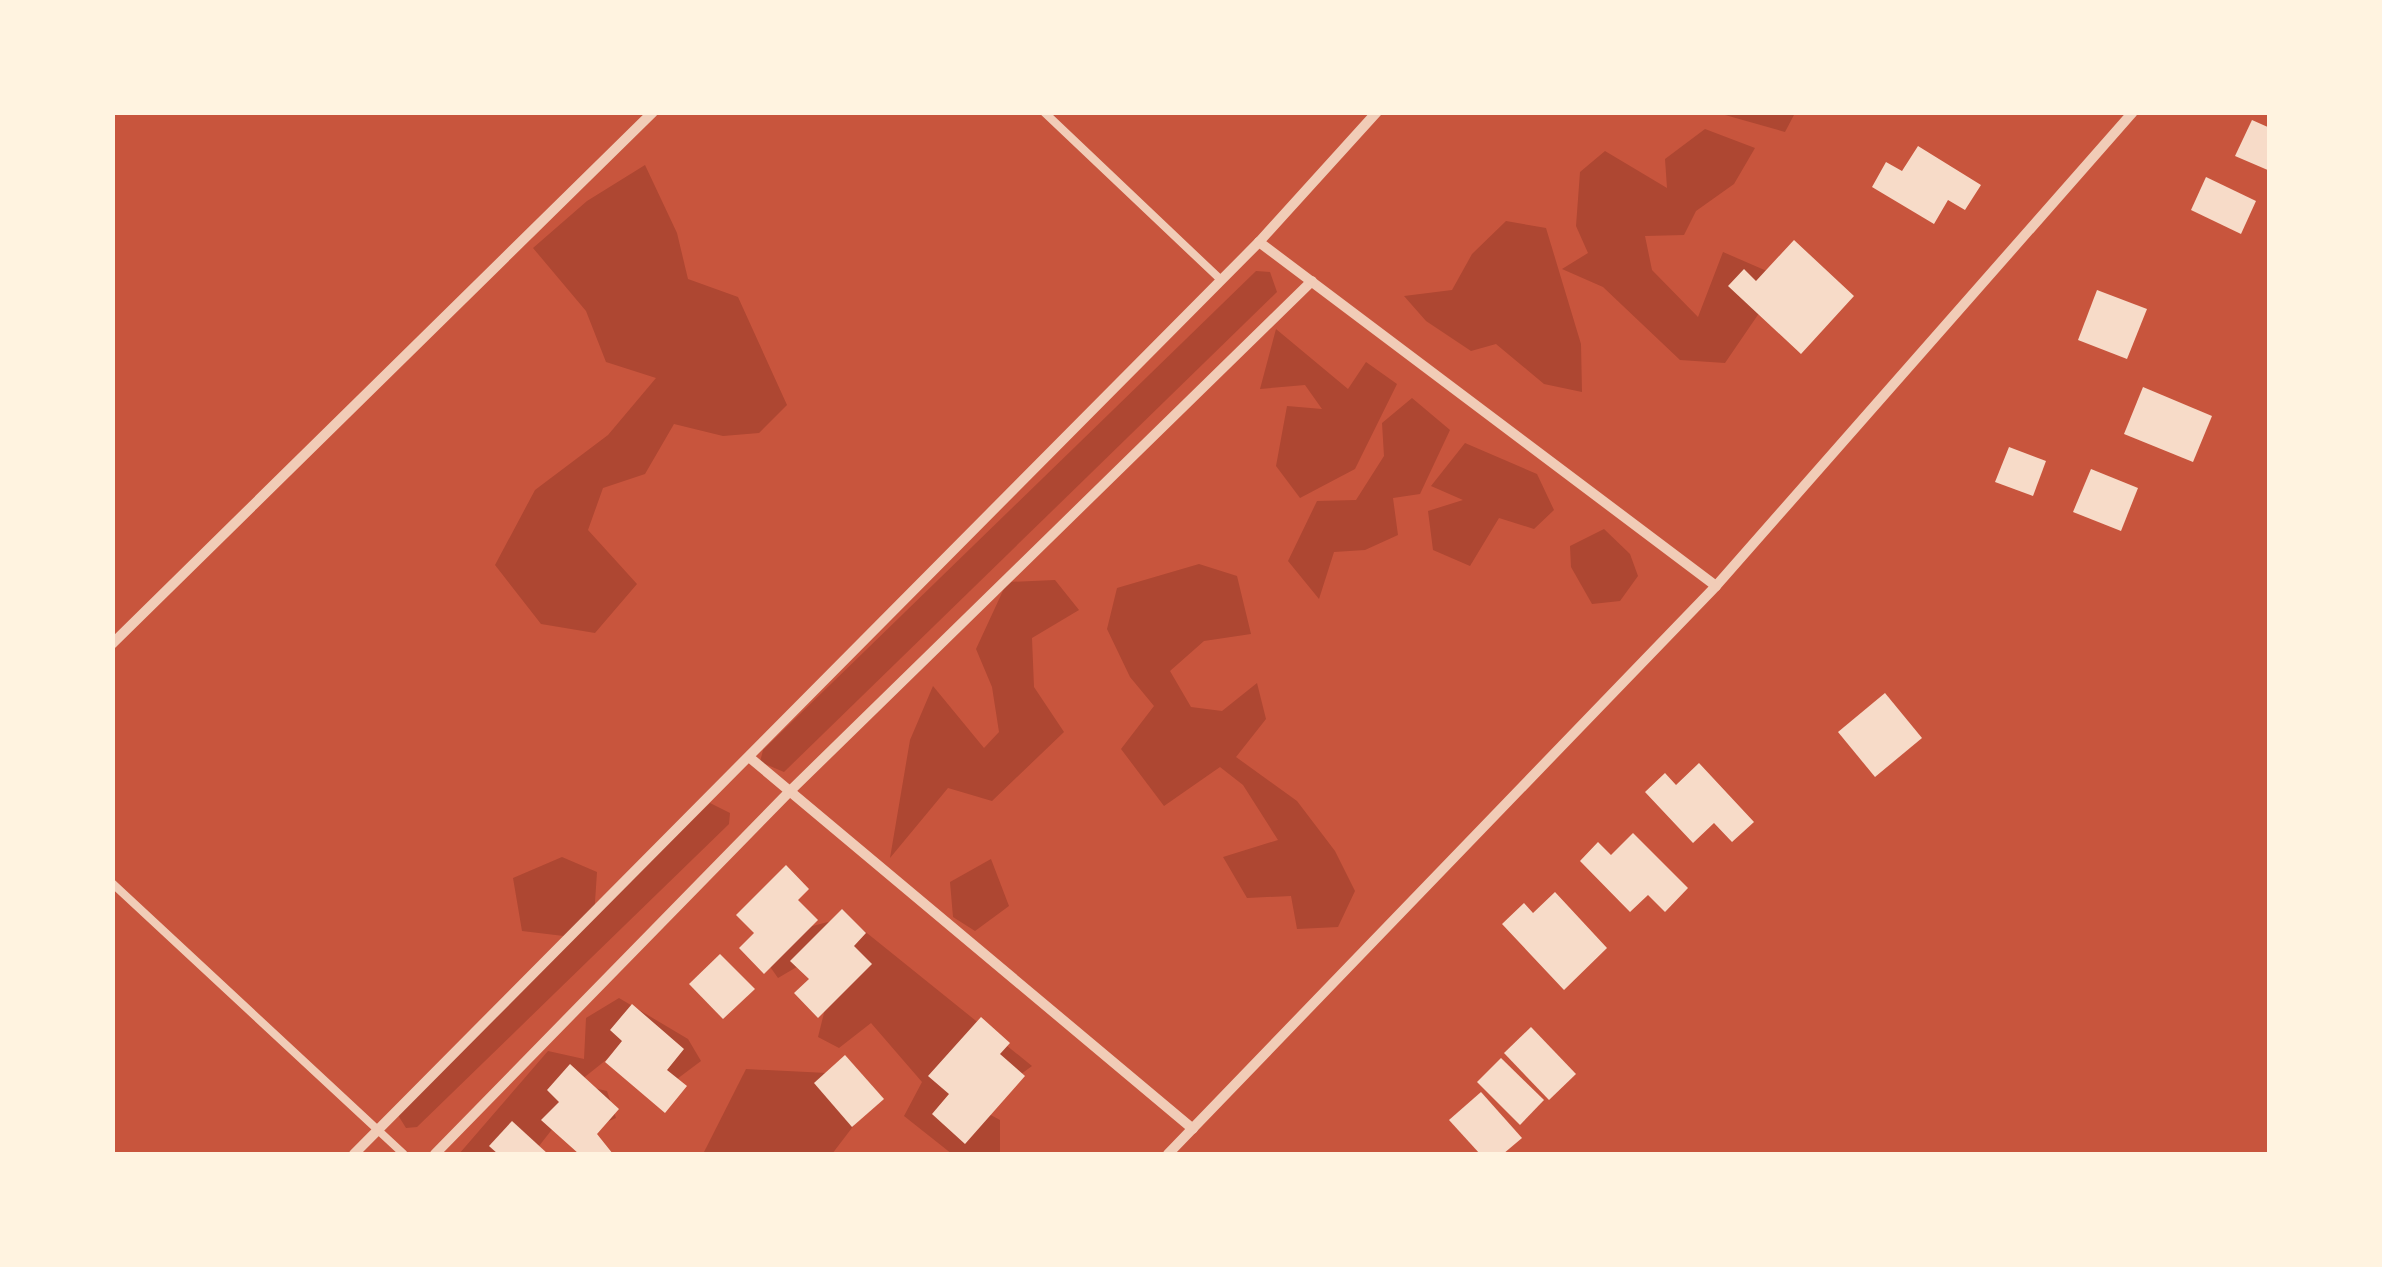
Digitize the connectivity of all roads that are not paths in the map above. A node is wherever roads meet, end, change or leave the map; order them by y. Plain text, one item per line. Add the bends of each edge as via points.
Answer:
1 (653, 112) edge
2 (1044, 112) edge
3 (1377, 112) edge
4 (2134, 112) edge
5 (1259, 242) junction
6 (1220, 280) junction
7 (1312, 281) junction
8 (1716, 586) junction
9 (112, 644) edge
10 (749, 757) junction
11 (789, 792) junction
12 (112, 883) edge
13 (1193, 1129) junction
14 (378, 1130) junction
15 (354, 1154) edge
16 (404, 1154) edge
17 (435, 1154) edge
18 (1168, 1154) edge

1 - 9 street
2 - 6 lane
3 - 5 street
4 - 8 street
5 - 6 street
5 - 7 street
6 - 10 street
7 - 8 street
7 - 11 street
8 - 13 street
10 - 11 street
10 - 14 street
11 - 13 street
11 - 17 street
12 - 14 lane
13 - 18 street
14 - 15 street
14 - 16 lane

